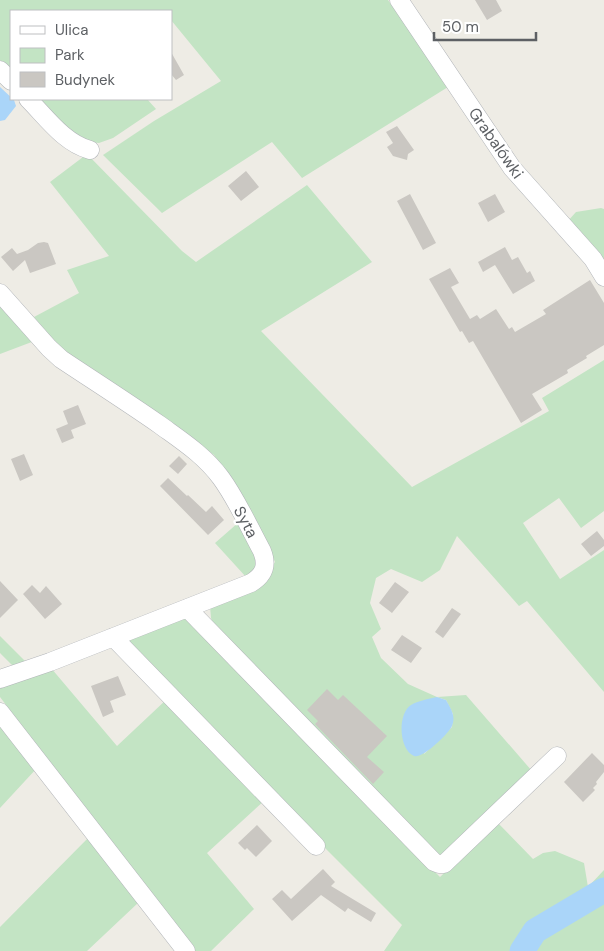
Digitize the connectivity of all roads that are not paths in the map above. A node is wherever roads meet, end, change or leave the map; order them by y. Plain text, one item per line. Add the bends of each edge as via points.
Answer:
1 (399, 0) edge
2 (0, 70) edge
3 (10, 80) edge
4 (29, 100) edge
5 (90, 150) dead end
6 (604, 277) edge
7 (0, 293) edge
8 (187, 608) junction
9 (113, 637) junction
10 (0, 679) edge
11 (0, 712) edge
12 (557, 756) dead end
13 (316, 846) dead end
14 (186, 951) edge

1 - 6 street, Grabalówki via 512,168 593,260
2 - 3 street
4 - 5 street via 69,140
7 - 8 street, Syta via 61,358 196,451 231,494 265,558 265,567 251,583
8 - 9 street, Syta
8 - 12 street via 434,862 444,864
9 - 10 street, Syta
9 - 13 street
11 - 14 street

